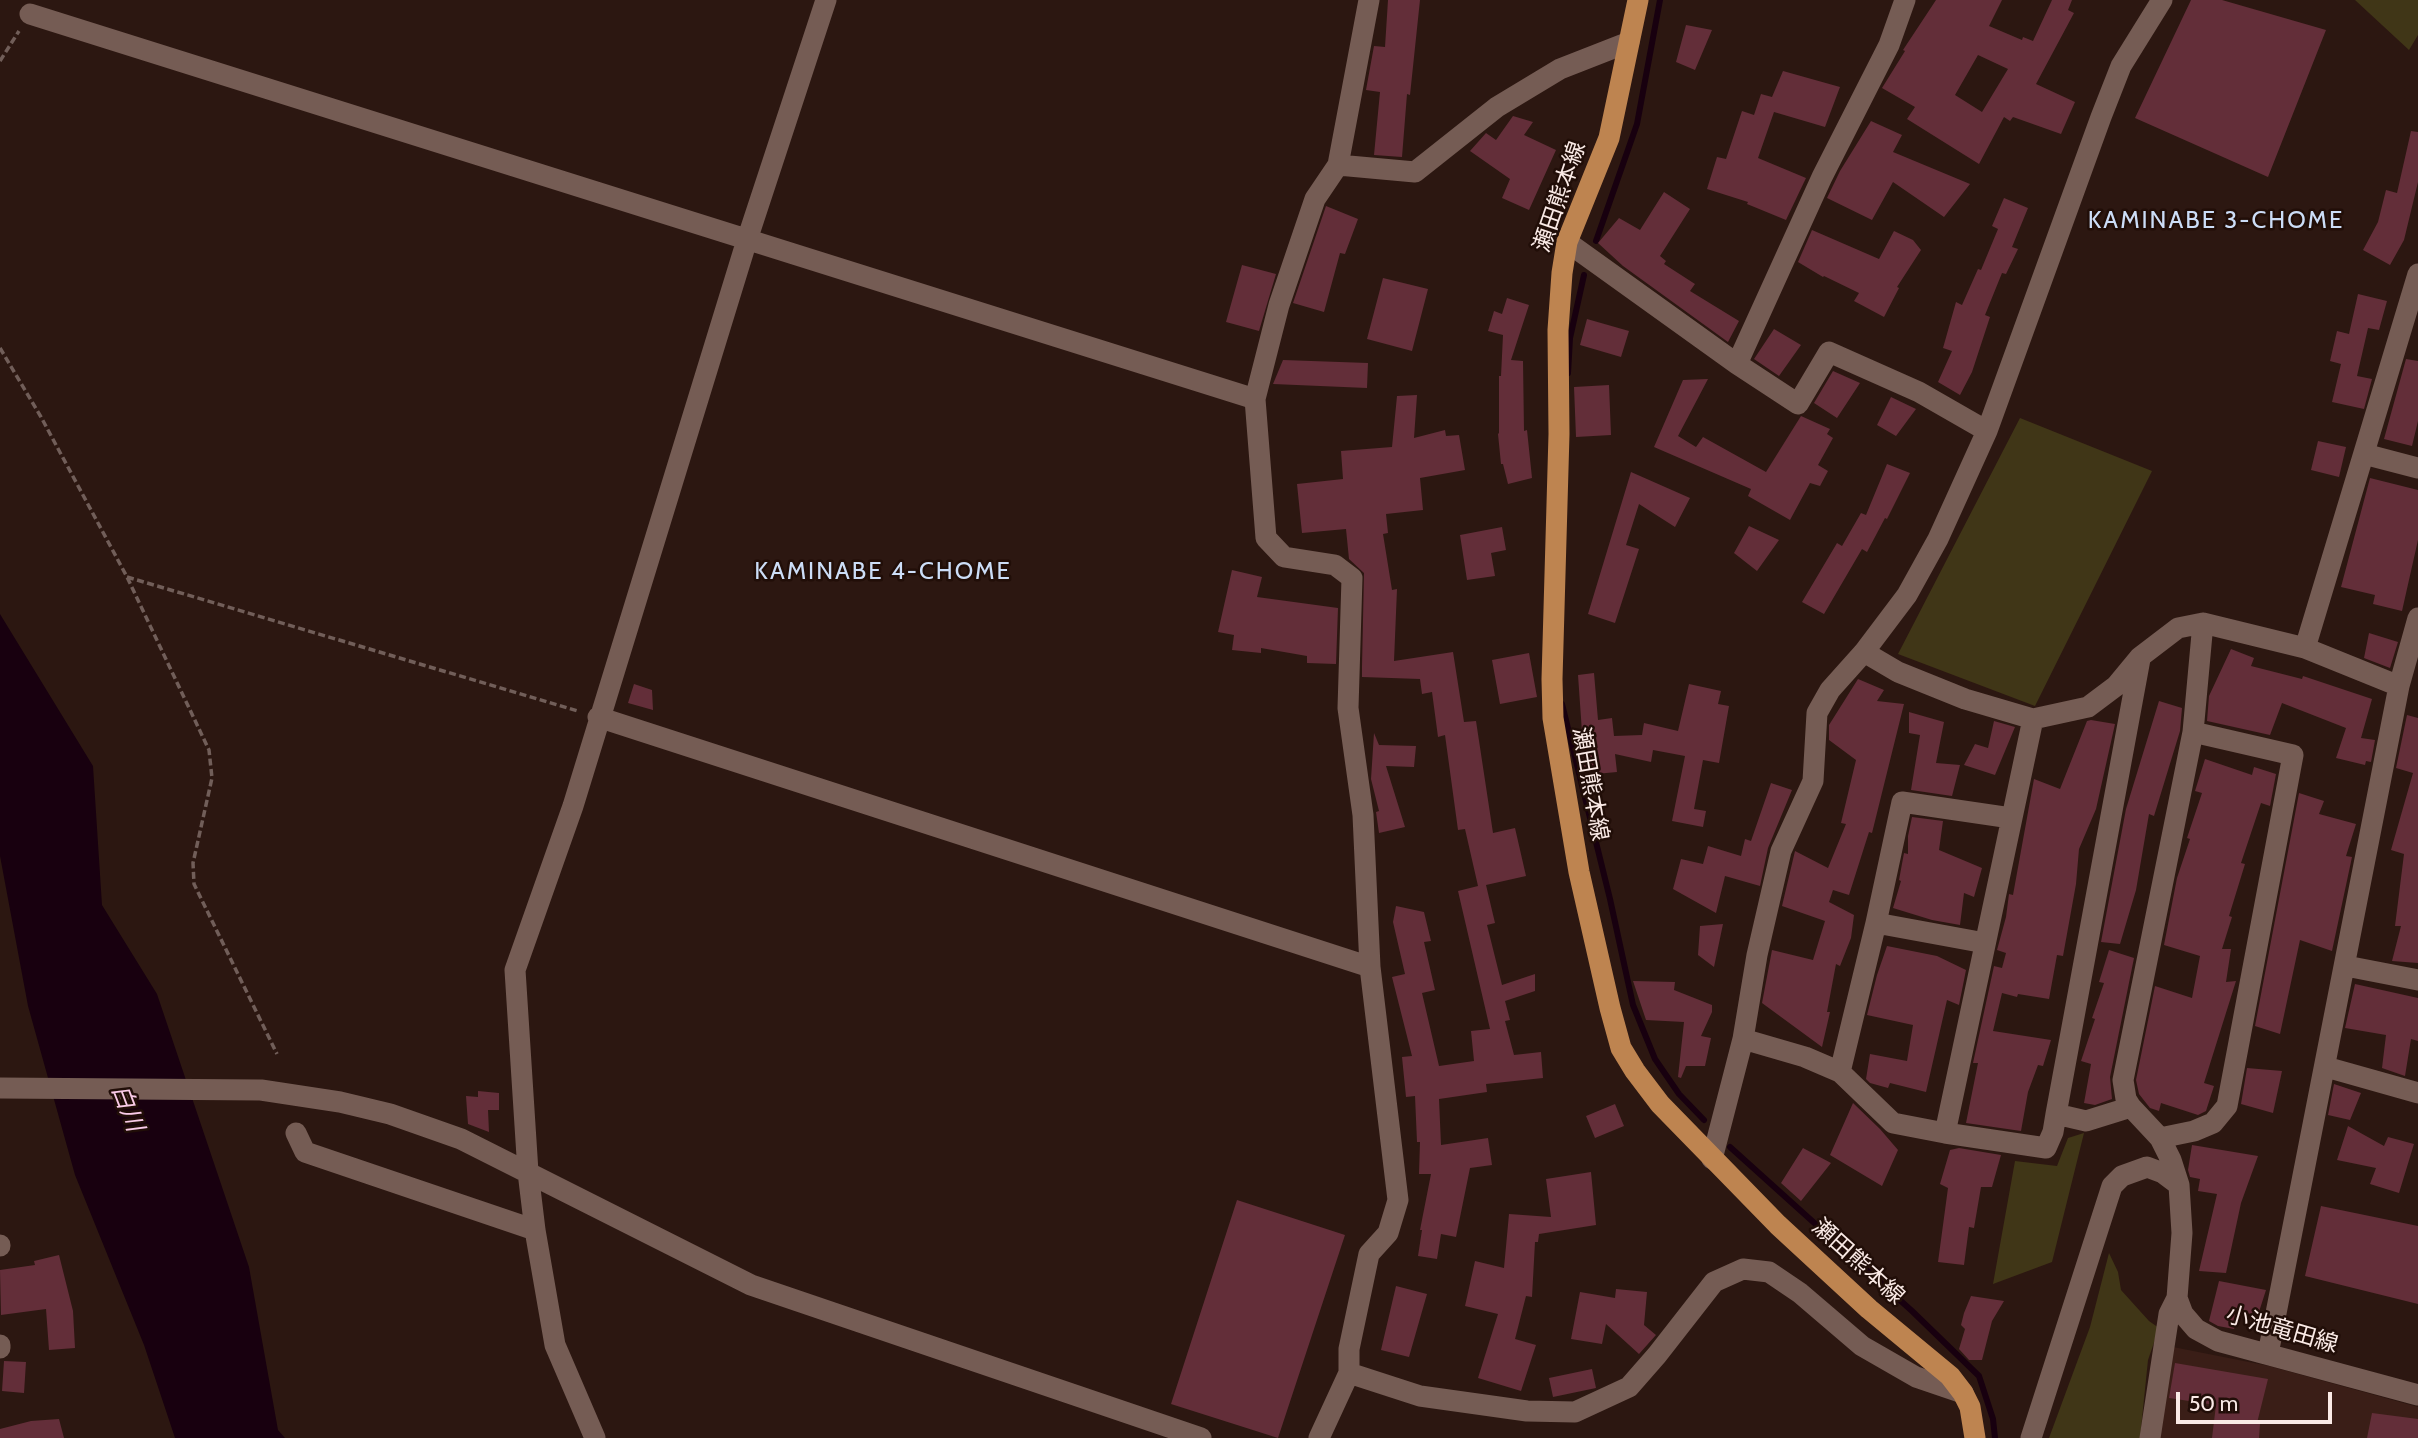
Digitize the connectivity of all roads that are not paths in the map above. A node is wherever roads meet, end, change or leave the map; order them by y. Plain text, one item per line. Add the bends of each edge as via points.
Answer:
1 (826, 0) edge
2 (1368, 0) edge
3 (1638, 0) edge
4 (1905, 0) edge
5 (2162, 0) edge
6 (30, 14) road end
7 (1629, 41) junction
8 (1338, 165) junction
9 (747, 240) junction
10 (1567, 242) junction
11 (2418, 274) edge
12 (1737, 364) junction
13 (1255, 399) junction
14 (1987, 430) junction
15 (2364, 454) junction
16 (2418, 468) edge
17 (2418, 618) edge
18 (2203, 623) junction
19 (2305, 648) junction
20 (1864, 652) junction
21 (2140, 657) junction
22 (2399, 686) junction
23 (598, 717) junction
24 (2034, 719) junction
25 (2193, 732) junction
26 (2011, 818) junction
27 (1876, 923) junction
28 (1985, 943) junction
29 (2346, 966) junction
30 (1370, 967) junction
31 (2418, 980) edge
32 (1743, 1039) junction
33 (2326, 1067) junction
34 (1840, 1072) junction
35 (0, 1088) edge
36 (2418, 1093) edge
37 (2131, 1107) junction
38 (2056, 1114) junction
39 (296, 1133) dead end
40 (1945, 1133) junction
41 (2160, 1138) junction
42 (1712, 1159) junction
43 (527, 1172) junction
44 (2179, 1185) junction
45 (535, 1230) junction
46 (2177, 1298) junction
47 (2268, 1354) junction
48 (1349, 1373) junction
49 (1963, 1393) junction
50 (2418, 1395) edge
51 (595, 1438) edge
52 (1201, 1438) edge
53 (1319, 1438) edge
54 (1975, 1438) edge
55 (2031, 1438) edge
56 (2150, 1438) edge

1 - 9 street
2 - 8 street
3 - 7 main road, 瀬田熊本線
4 - 12 street via 1889,45 1822,177
5 - 14 street via 2121,66
6 - 9 street
7 - 8 street via 1560,69 1497,107 1415,172
7 - 10 main road, 瀬田熊本線 via 1609,138
8 - 13 street via 1315,199 1279,305
9 - 13 street
9 - 23 street
10 - 12 street
10 - 42 main road, 瀬田熊本線 via 1558,330 1552,679 1558,752 1579,872 1621,1048 1660,1104
11 - 15 street
12 - 14 street via 1798,404 1829,352 1919,392
13 - 30 street via 1266,538 1284,556 1335,565 1352,578 1348,708 1363,815
14 - 20 street via 1938,539 1906,595
15 - 16 street
15 - 19 street
17 - 22 street
18 - 19 street
18 - 21 street via 2178,628
18 - 25 street
19 - 22 street
20 - 24 street via 1898,672 1965,699
20 - 32 street via 1830,690 1817,713 1813,781 1781,851
21 - 24 street via 2116,686 2088,707
21 - 38 street
22 - 29 street
23 - 30 street
23 - 43 street via 515,970
24 - 26 street
25 - 37 street via 2123,1080
25 - 41 street via 2293,755 2227,1107 2213,1123
26 - 27 street via 1902,802
26 - 28 street
27 - 28 street
27 - 34 street
28 - 40 street
29 - 31 street
29 - 33 street
30 - 48 street via 1398,1200 1388,1233 1369,1254 1349,1349
32 - 34 street
32 - 42 street
33 - 36 street
33 - 47 street
34 - 40 street via 1893,1123
35 - 43 street via 261,1090 340,1102 461,1139
37 - 38 street via 2086,1121
37 - 41 street
38 - 40 street via 2046,1148
39 - 45 street via 305,1152
41 - 44 street
42 - 49 main road, 瀬田熊本線 via 1869,1309 1933,1360
43 - 45 street
43 - 52 street via 751,1285
44 - 46 street via 2182,1233
44 - 55 street via 2147,1167 2122,1176 2112,1186
45 - 51 street via 555,1345
46 - 47 street, 小池竜田線 via 2196,1329 2218,1341
46 - 56 street via 2169,1314
47 - 50 street, 小池竜田線
48 - 49 street via 1420,1396 1527,1411 1574,1412 1629,1387 1714,1282 1743,1269 1769,1272 1862,1346 1916,1377
48 - 53 street
49 - 54 main road, 瀬田熊本線

